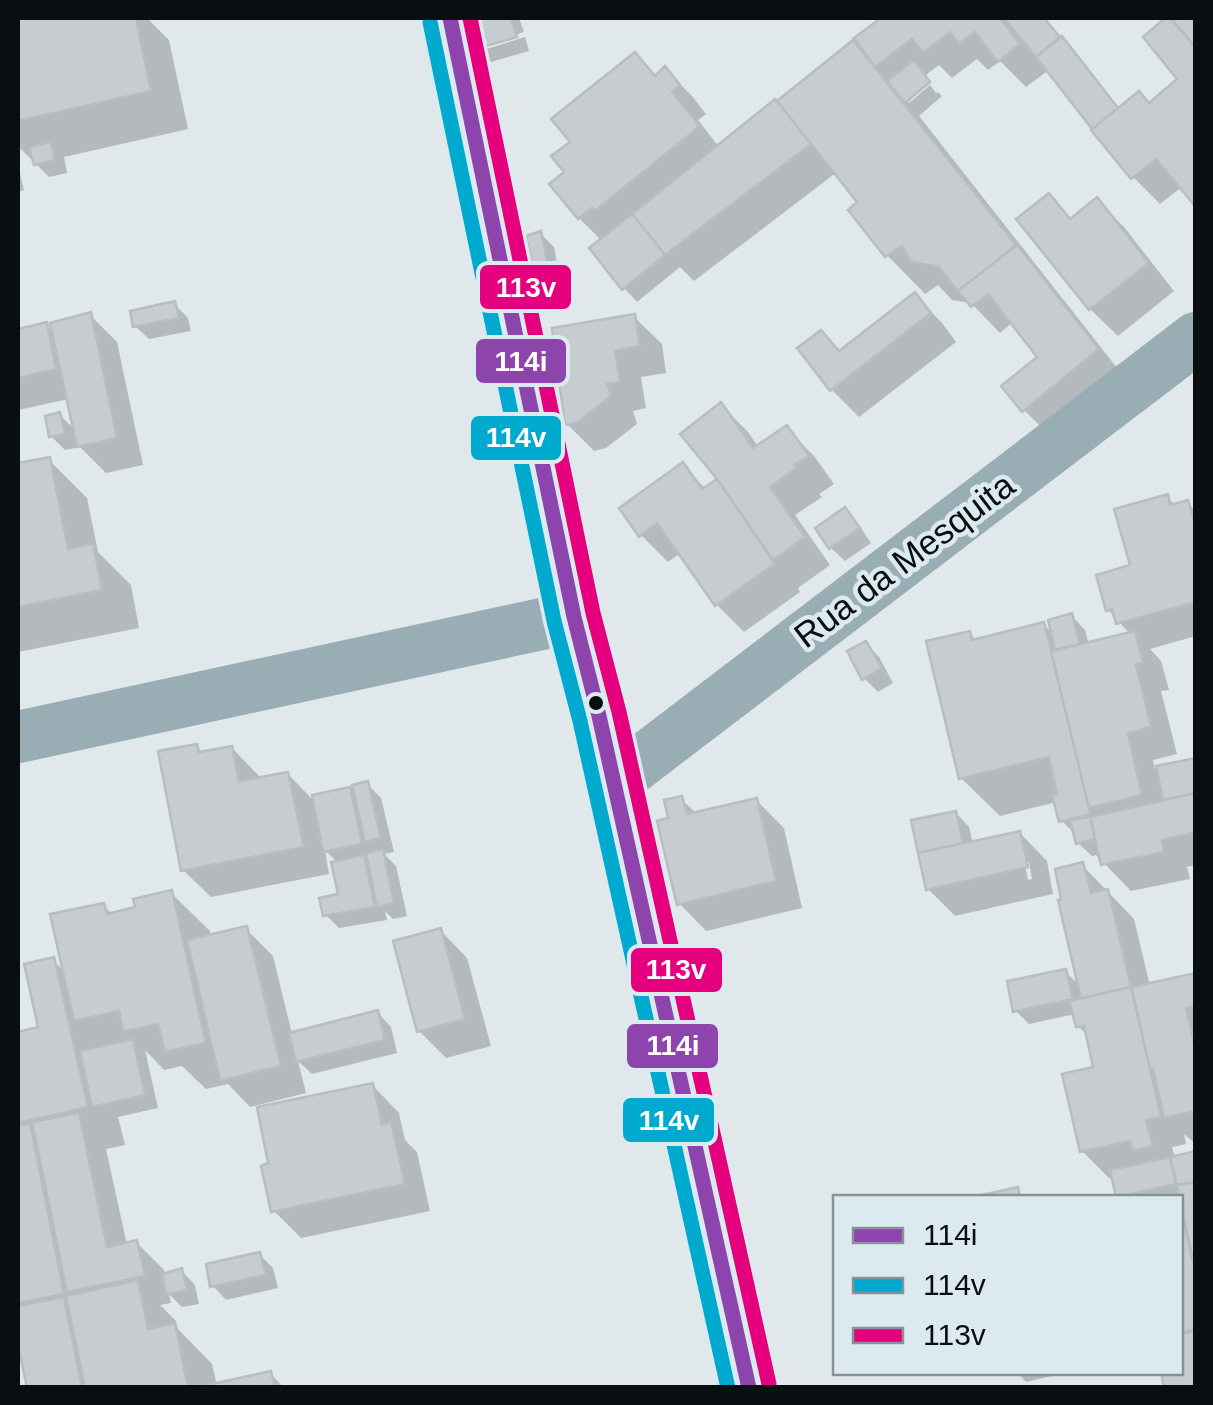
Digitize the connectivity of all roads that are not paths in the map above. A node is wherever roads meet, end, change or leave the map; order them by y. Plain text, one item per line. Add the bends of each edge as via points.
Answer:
1 (450, 18) edge
2 (1196, 338) edge
3 (574, 617) junction
4 (18, 737) edge
5 (613, 783) junction
6 (749, 1388) edge

1 - 3 street
2 - 5 street, Rua da Mesquita
3 - 4 street
3 - 5 street
5 - 6 street

